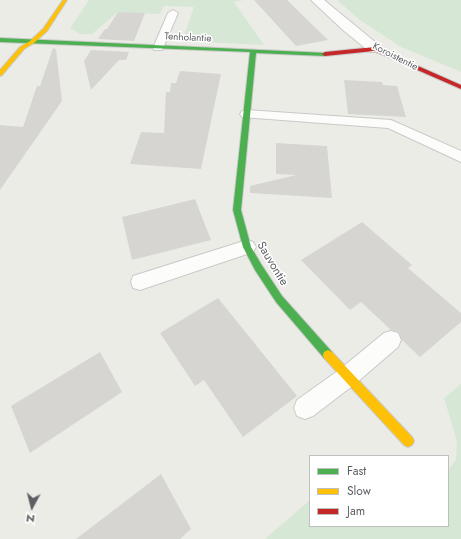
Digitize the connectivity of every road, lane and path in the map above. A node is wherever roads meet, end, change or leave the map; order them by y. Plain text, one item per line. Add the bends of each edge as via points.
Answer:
1 (65, 0) edge
2 (318, 0) edge
3 (173, 13) dead end
4 (0, 40) edge
5 (32, 42) junction
6 (158, 48) junction
7 (376, 49) junction
8 (253, 52) junction
9 (0, 74) edge
10 (461, 86) edge
11 (247, 114) junction
12 (461, 157) edge
13 (247, 247) junction
14 (140, 282) dead end
15 (391, 340) dead end
16 (347, 377) junction
17 (305, 408) dead end
18 (408, 441) dead end

1 - 5 street via 48,26
2 - 7 street, Koroistentie
3 - 6 lane
4 - 5 street, Tenholantie
5 - 6 street, Tenholantie
5 - 9 street via 22,48
6 - 8 street, Tenholantie
7 - 8 street, Tenholantie via 314,55
7 - 10 street, Koroistentie
8 - 11 street, Sauvontie
11 - 12 lane via 391,124
11 - 13 street, Sauvontie via 237,210
13 - 14 lane
13 - 16 street, Sauvontie via 279,299
15 - 16 lane
16 - 17 lane
16 - 18 street, Sauvontie

